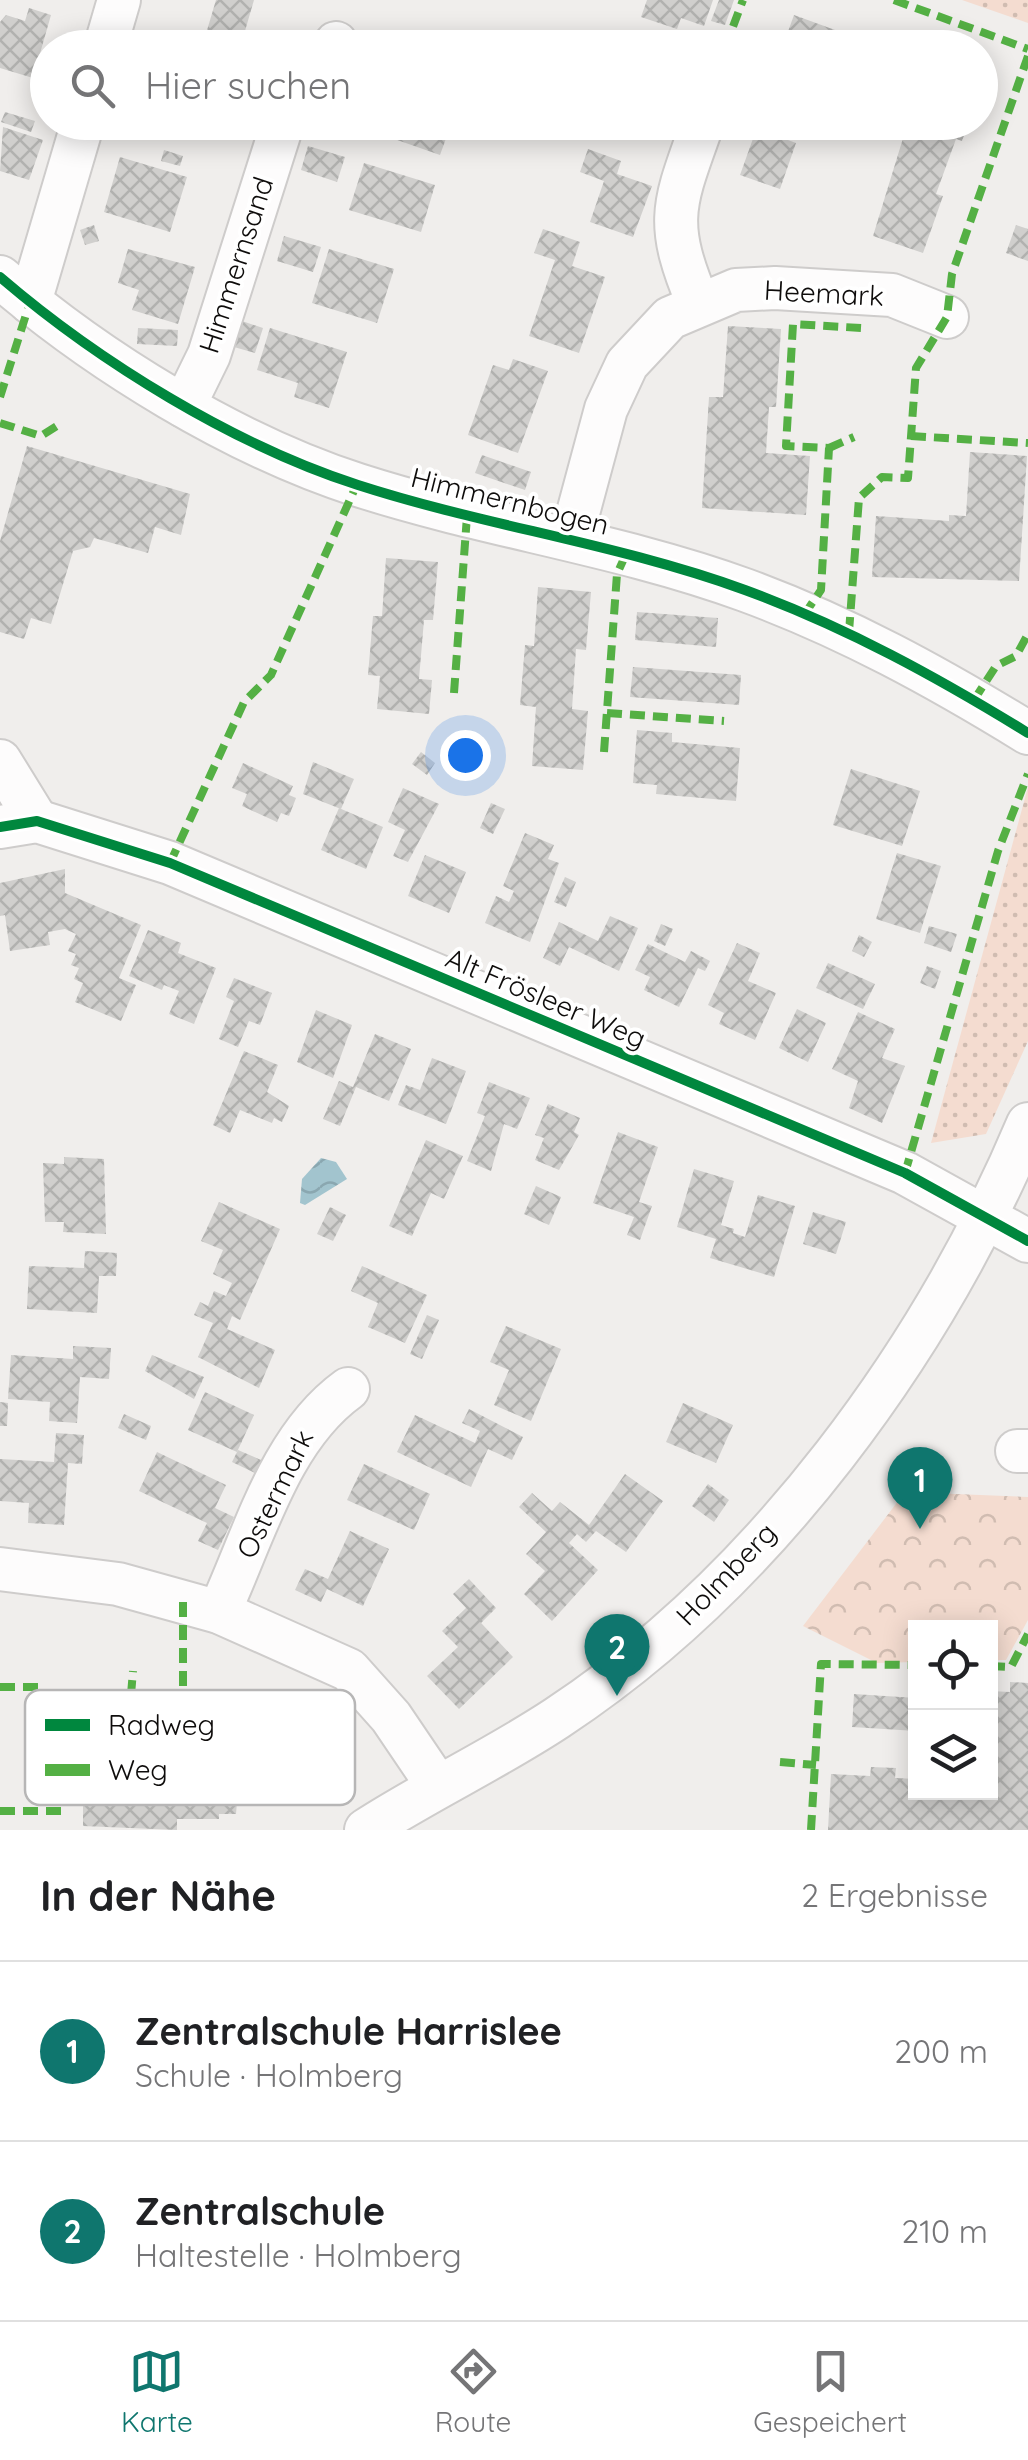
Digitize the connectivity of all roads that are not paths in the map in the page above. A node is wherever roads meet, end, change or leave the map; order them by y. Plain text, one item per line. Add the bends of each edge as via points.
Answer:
1 (119, 0) edge
2 (110, 30) edge
3 (76, 140) edge
4 (277, 140) edge
5 (697, 140) edge
6 (15, 290) edge
7 (698, 303) junction
8 (948, 317) dead end
9 (184, 406) junction
10 (571, 539) junction
11 (1028, 734) edge
12 (0, 761) edge
13 (18, 824) edge
14 (1028, 1124) edge
15 (988, 1218) junction
16 (1028, 1241) edge
17 (348, 1389) dead end
18 (0, 1569) edge
19 (219, 1612) junction
20 (437, 1784) junction
21 (366, 1830) edge

1 - 2 street
3 - 6 street
4 - 9 street, Himmernsand via 209,354
5 - 7 street via 674,203 678,254
6 - 9 street, Himmernbogen
7 - 8 street, Heemark via 736,290 863,290
7 - 10 street, Heemark via 646,339 627,364 606,409
9 - 10 street, Himmernbogen via 273,453 357,484
10 - 11 street, Himmernbogen via 744,590 849,632
12 - 13 street, Alt Frösleer Weg
13 - 15 street, Alt Frösleer Weg via 170,864 905,1173
14 - 15 street, Holmberg
15 - 16 street, Alt Frösleer Weg
15 - 20 street, Holmberg via 907,1356 791,1507 682,1621 556,1718
17 - 19 street, Ostermark via 299,1436
18 - 19 street via 118,1584
19 - 20 street via 349,1670
20 - 21 street, Holmberg

